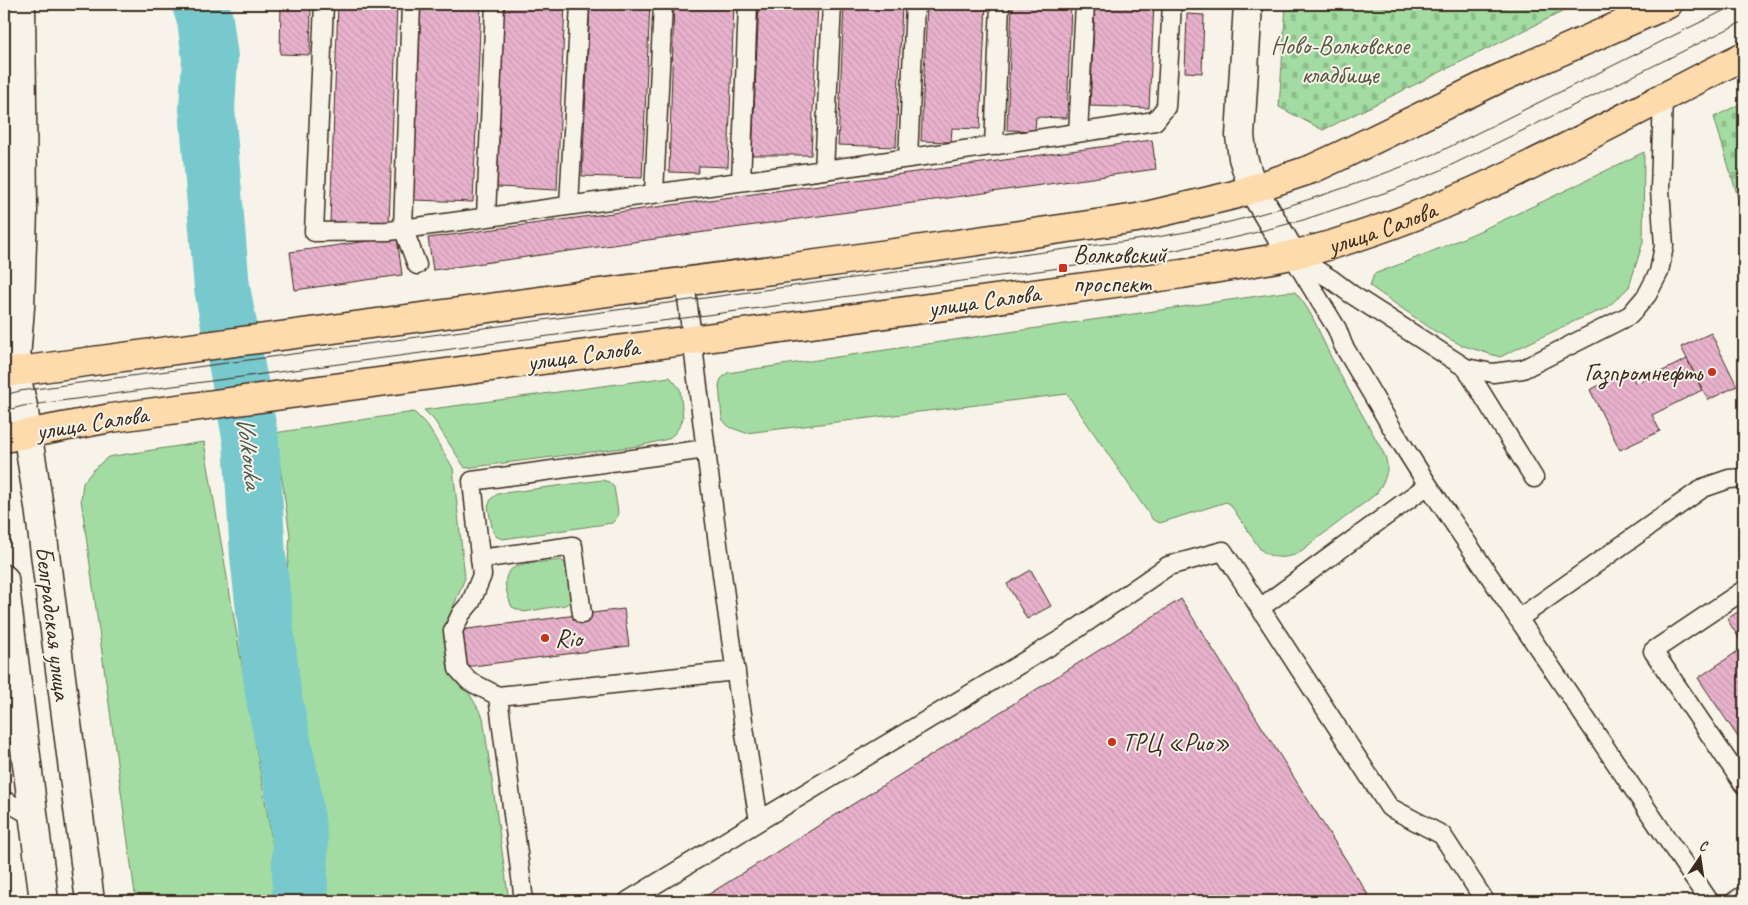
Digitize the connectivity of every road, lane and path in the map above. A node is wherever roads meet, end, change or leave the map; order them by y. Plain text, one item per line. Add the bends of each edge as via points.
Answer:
1 (21, 4) edge
2 (324, 4) edge
3 (411, 4) edge
4 (495, 4) edge
5 (580, 4) edge
6 (663, 4) edge
7 (748, 4) edge
8 (832, 4) edge
9 (915, 4) edge
10 (1000, 4) edge
11 (1084, 4) edge
12 (1172, 4) edge
13 (1248, 4) edge
14 (1668, 4) edge
15 (1744, 56) edge
16 (1663, 96) junction
17 (1078, 133) junction
18 (994, 146) junction
19 (908, 158) junction
20 (824, 170) junction
21 (741, 181) junction
22 (1253, 189) junction
23 (654, 193) junction
24 (569, 205) junction
25 (486, 216) junction
26 (403, 228) junction
27 (1292, 255) junction
28 (417, 265) dead end
29 (685, 281) junction
30 (692, 340) junction
31 (1466, 368) junction
32 (7, 380) edge
33 (16, 436) edge
34 (706, 449) junction
35 (1534, 478) dead end
36 (1744, 478) edge
37 (1428, 485) junction
38 (480, 559) junction
39 (4, 579) edge
40 (1744, 590) edge
41 (1260, 608) junction
42 (582, 614) dead end
43 (1518, 619) junction
44 (9, 666) edge
45 (736, 672) junction
46 (498, 696) junction
47 (1744, 785) edge
48 (4, 800) edge
49 (32, 816) junction
50 (759, 820) junction
51 (1744, 896) edge
52 (44, 901) edge
53 (90, 901) edge
54 (524, 901) edge
55 (628, 901) edge
56 (1485, 901) edge
57 (1708, 901) edge
58 (1735, 901) edge

1 - 32 street, Белградская улица via 23,210 20,307
2 - 26 lane via 314,232
3 - 26 lane
4 - 25 lane
5 - 24 lane
6 - 23 lane
7 - 21 lane
8 - 20 lane
9 - 19 lane
10 - 18 lane
11 - 17 lane
12 - 17 lane via 1166,108 1155,121
13 - 22 street via 1240,136 1242,158
14 - 22 main road via 1498,79 1342,156
15 - 16 main road, улица Салова
16 - 27 main road, улица Салова via 1444,205 1373,232
16 - 31 lane via 1660,190 1664,246 1659,272 1646,295 1630,315 1523,369 1493,373
17 - 18 lane
18 - 19 lane
19 - 20 lane
20 - 21 lane
21 - 23 lane
22 - 27 street
22 - 29 main road via 1137,218
23 - 24 lane
24 - 25 lane
25 - 26 lane
26 - 28 lane
27 - 30 main road, улица Салова via 1182,274
27 - 31 lane
27 - 37 lane
29 - 30 lane
29 - 32 main road via 173,351
30 - 33 main road, улица Салова via 181,408
30 - 34 lane
31 - 35 lane
32 - 33 street, Белградская улица
33 - 53 street, Белградская улица via 39,507
34 - 38 lane via 472,481
34 - 45 lane
36 - 43 lane via 1729,479 1703,488
37 - 41 lane
37 - 43 lane
38 - 42 lane via 573,546
38 - 46 lane via 482,574 471,602 453,630 458,669 469,681
39 - 44 street, Белградская улица
40 - 47 lane via 1653,651
41 - 50 lane via 1223,551 1168,566 1066,637
41 - 56 lane via 1389,807 1442,835
43 - 57 lane
44 - 49 street, Белградская улица
45 - 46 lane
45 - 50 lane
46 - 54 lane
48 - 49 lane
49 - 52 street, Белградская улица
50 - 55 lane
51 - 58 lane

